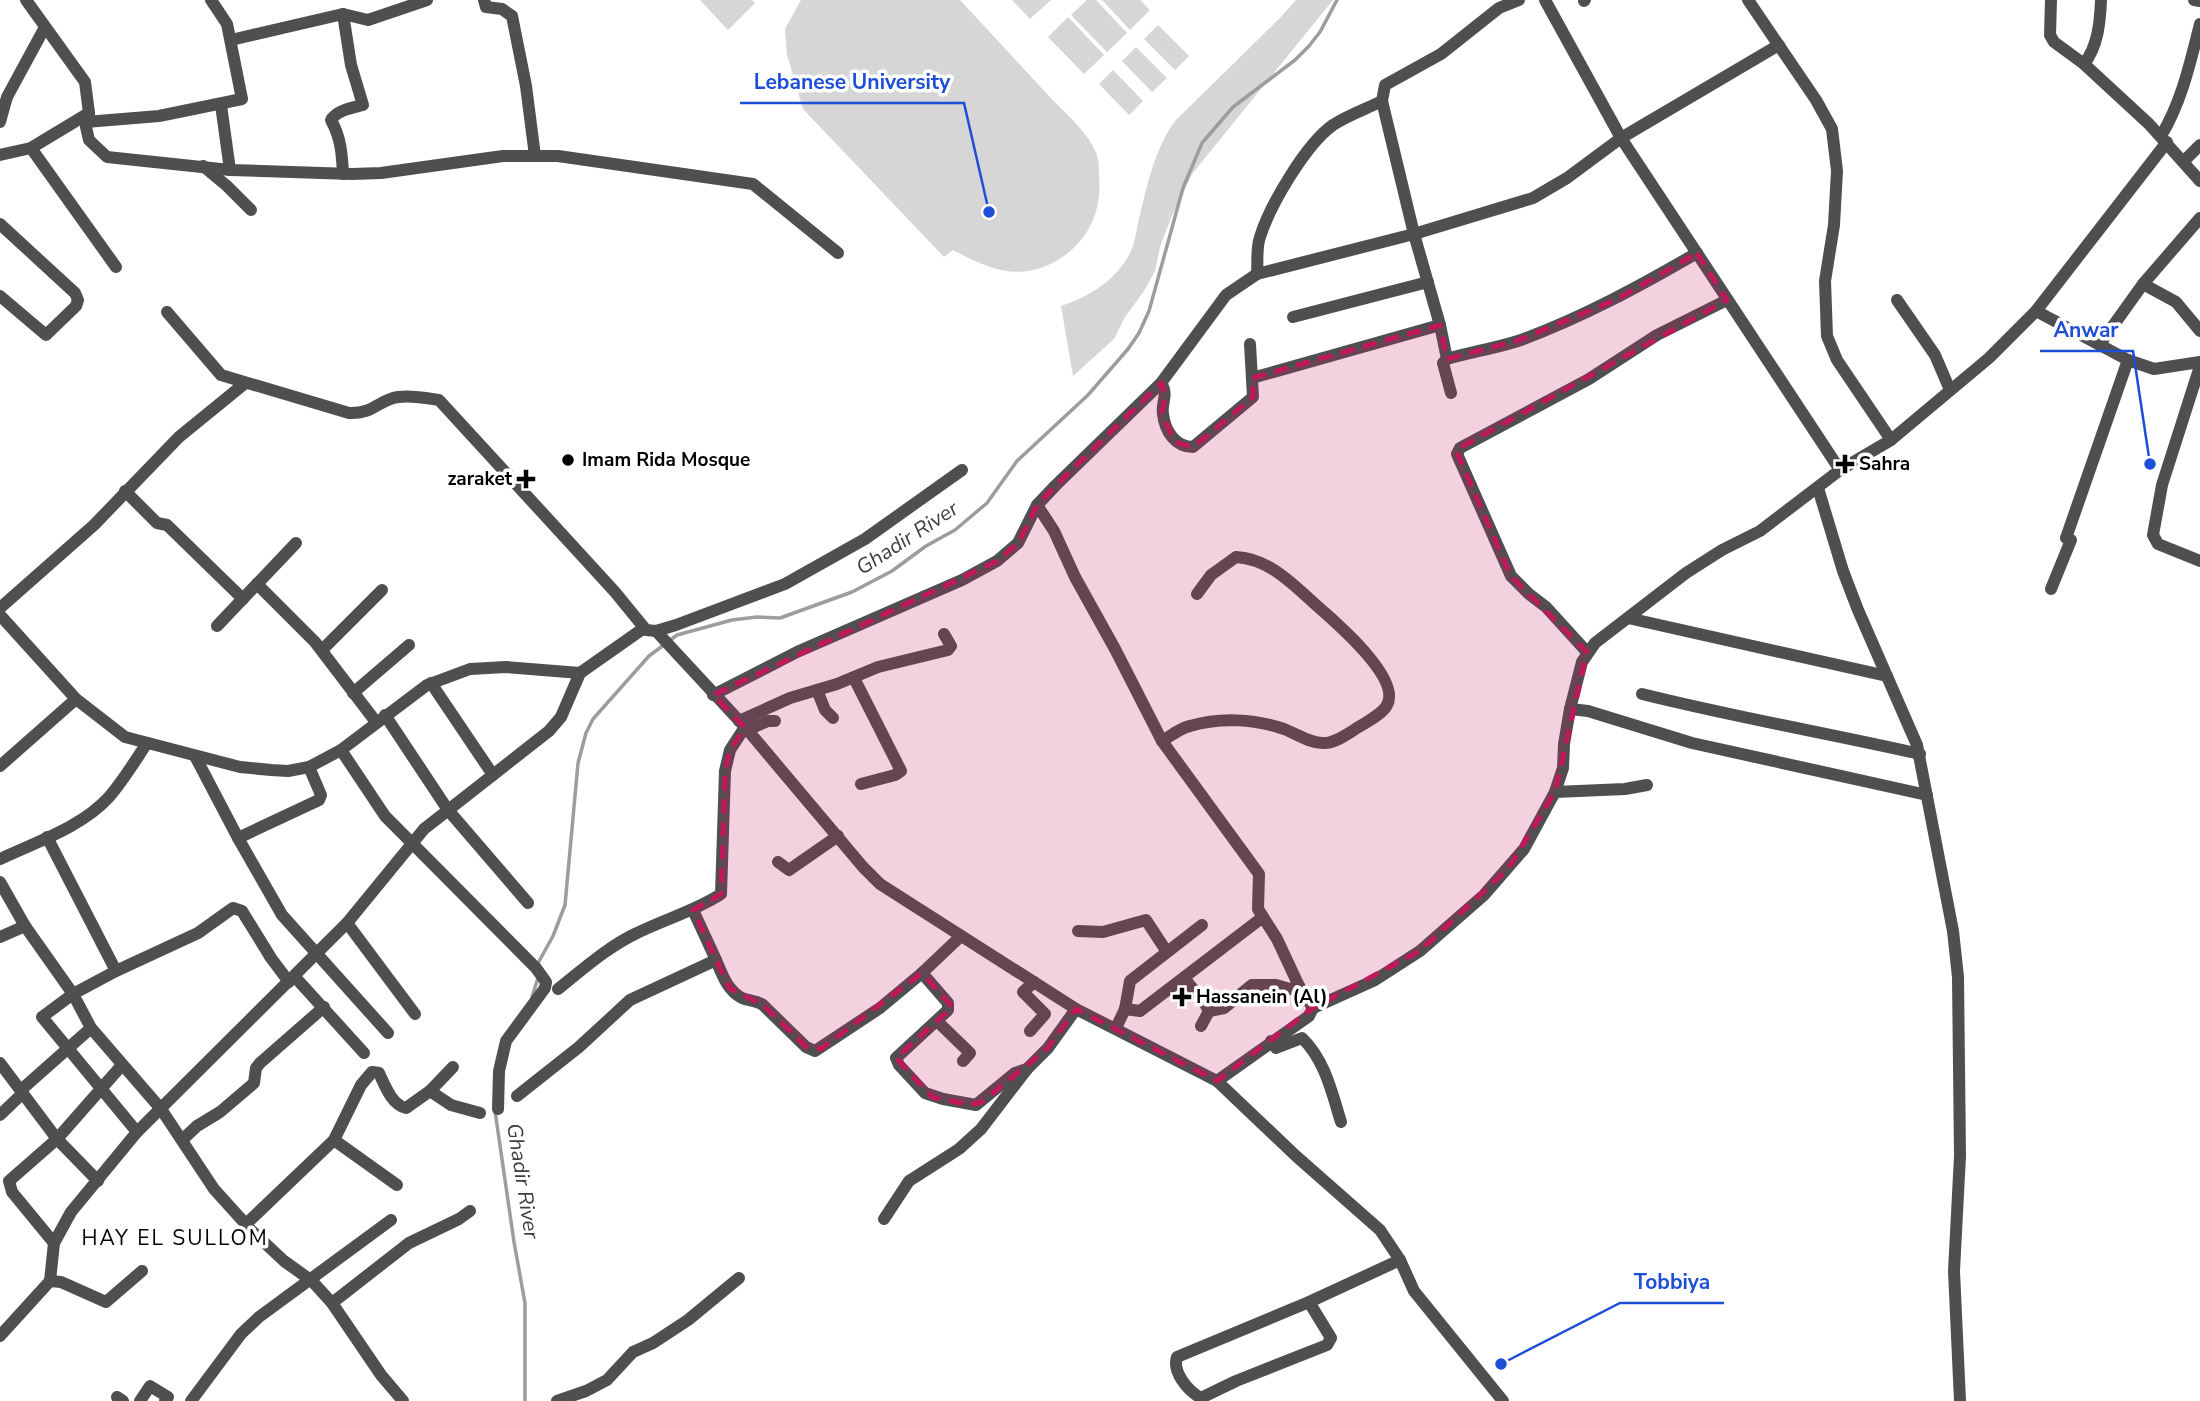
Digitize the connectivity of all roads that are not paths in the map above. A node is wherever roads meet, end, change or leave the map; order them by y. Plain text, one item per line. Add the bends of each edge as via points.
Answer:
1 (26, 0) edge
2 (211, 0) edge
3 (428, 0) edge
4 (484, 0) edge
5 (1519, 0) edge
6 (1545, 0) edge
7 (1748, 0) edge
8 (2051, 0) edge
9 (2101, 0) edge
10 (2194, 0) edge
11 (2200, 1) edge
12 (343, 14) junction
13 (2200, 23) edge
14 (45, 27) junction
15 (231, 40) junction
16 (1779, 45) junction
17 (2084, 64) junction
18 (4, 93) edge
19 (1382, 101) junction
20 (221, 105) junction
21 (88, 118) junction
22 (0, 121) edge
23 (1621, 138) junction
24 (2164, 139) junction
25 (2200, 145) edge
26 (32, 148) junction
27 (0, 155) edge
28 (535, 156) junction
29 (2184, 161) junction
30 (202, 166) junction
31 (230, 170) junction
32 (343, 174) junction
33 (2200, 181) edge
34 (251, 210) dead end
35 (2200, 218) edge
36 (0, 224) edge
37 (1414, 234) junction
38 (838, 253) dead end
39 (1697, 253) junction
40 (116, 267) dead end
41 (1257, 274) junction
42 (1427, 282) junction
43 (2143, 284) junction
44 (0, 296) edge
45 (1727, 300) junction
46 (1897, 300) dead end
47 (2036, 311) junction
48 (167, 312) dead end
49 (1293, 317) dead end
50 (1440, 325) junction
51 (2200, 331) edge
52 (1250, 344) dead end
53 (2100, 344) junction
54 (1447, 359) junction
55 (2128, 360) junction
56 (2200, 364) edge
57 (1252, 378) junction
58 (1161, 383) junction
59 (244, 384) junction
60 (1950, 390) junction
61 (1451, 394) dead end
62 (1891, 440) junction
63 (962, 470) dead end
64 (1840, 470) junction
65 (1818, 488) junction
66 (125, 491) junction
67 (1037, 505) junction
68 (296, 543) dead end
69 (2200, 561) edge
70 (257, 584) junction
71 (2051, 589) dead end
72 (382, 590) dead end
73 (1197, 594) dead end
74 (243, 599) junction
75 (0, 608) edge
76 (0, 615) edge
77 (1628, 618) junction
78 (217, 626) dead end
79 (653, 631) junction
80 (944, 634) dead end
81 (409, 645) dead end
82 (322, 650) junction
83 (1587, 652) junction
84 (580, 673) junction
85 (1886, 676) junction
86 (854, 678) junction
87 (430, 683) junction
88 (817, 690) junction
89 (353, 693) junction
90 (1642, 694) dead end
91 (713, 695) junction
92 (76, 699) junction
93 (1570, 709) junction
94 (833, 718) dead end
95 (381, 719) junction
96 (775, 721) dead end
97 (744, 726) junction
98 (1162, 741) junction
99 (147, 743) junction
100 (341, 750) junction
101 (1920, 754) junction
102 (195, 756) junction
103 (2, 758) edge
104 (309, 767) junction
105 (493, 775) junction
106 (861, 784) dead end
107 (1647, 785) dead end
108 (1555, 792) junction
109 (1927, 795) junction
110 (448, 810) junction
111 (838, 836) junction
112 (47, 837) junction
113 (238, 838) junction
114 (412, 843) junction
115 (0, 859) edge
116 (778, 862) dead end
117 (0, 882) edge
118 (528, 903) dead end
119 (693, 910) junction
120 (1263, 917) junction
121 (347, 923) junction
122 (1202, 925) dead end
123 (25, 926) junction
124 (1078, 931) dead end
125 (961, 936) junction
126 (0, 937) edge
127 (1167, 952) junction
128 (316, 955) junction
129 (716, 960) junction
130 (116, 971) junction
131 (922, 973) junction
132 (1184, 978) junction
133 (292, 979) junction
134 (1034, 982) junction
135 (1299, 986) junction
136 (558, 989) dead end
137 (73, 994) junction
138 (324, 1007) junction
139 (1312, 1008) junction
140 (1076, 1009) junction
141 (1125, 1009) junction
142 (1209, 1011) junction
143 (415, 1014) dead end
144 (937, 1021) junction
145 (1201, 1027) dead end
146 (91, 1028) junction
147 (1115, 1028) junction
148 (1030, 1031) dead end
149 (388, 1033) dead end
150 (1271, 1041) junction
151 (67, 1048) junction
152 (364, 1053) dead end
153 (963, 1061) dead end
154 (0, 1063) edge
155 (122, 1065) junction
156 (453, 1067) dead end
157 (1027, 1069) junction
158 (1217, 1081) junction
159 (102, 1087) junction
160 (430, 1091) junction
161 (22, 1092) junction
162 (517, 1096) dead end
163 (161, 1109) junction
164 (498, 1109) dead end
165 (480, 1113) dead end
166 (0, 1115) edge
167 (1341, 1122) dead end
168 (136, 1132) junction
169 (57, 1139) junction
170 (181, 1140) junction
171 (334, 1140) junction
172 (98, 1181) junction
173 (397, 1185) dead end
174 (470, 1211) dead end
175 (884, 1219) dead end
176 (391, 1220) dead end
177 (246, 1224) junction
178 (54, 1243) junction
179 (1401, 1260) junction
180 (142, 1271) dead end
181 (739, 1278) dead end
182 (50, 1280) junction
183 (312, 1281) junction
184 (1309, 1302) junction
185 (332, 1303) junction
186 (0, 1336) edge
187 (397, 1399) edge
188 (140, 1401) edge
189 (165, 1401) edge
190 (191, 1401) edge
191 (557, 1401) edge
192 (1503, 1401) edge
193 (1960, 1401) edge

1 - 14 street
2 - 15 street via 227,24
3 - 12 street via 368,20
4 - 28 street via 486,7 512,16
5 - 19 street via 1499,8 1441,54 1385,85
6 - 23 street
7 - 16 street
8 - 17 street via 2050,35
9 - 17 street via 2093,53
10 - 11 street
12 - 15 street
12 - 32 street via 363,105 331,120 342,147
13 - 24 street
14 - 18 street
14 - 21 street via 85,82
15 - 20 street via 242,99
16 - 23 street
16 - 62 street via 1832,129 1837,171 1825,281 1827,336 1837,360
17 - 24 street
18 - 22 street
19 - 37 street
19 - 41 street via 1335,124 1307,152 1266,217 1258,240
20 - 21 street via 159,116
20 - 31 street
21 - 26 street
21 - 30 street via 89,140 107,158
23 - 37 street via 1533,198
23 - 39 street
24 - 29 street
24 - 47 street
25 - 29 street
26 - 27 street
26 - 40 street
28 - 32 street
28 - 38 street via 753,184
29 - 33 street
30 - 31 street
30 - 34 street
31 - 32 street
35 - 43 street
36 - 44 street via 78,299 46,335
37 - 41 street
37 - 42 street
39 - 45 street
39 - 54 street via 1617,299 1519,340
41 - 58 street via 1226,295
42 - 49 street
42 - 50 street
43 - 51 street via 2176,302
43 - 53 street
45 - 64 street
45 - 83 street via 1657,335 1589,379 1460,448 1457,454 1511,576
46 - 60 street via 1935,355
47 - 53 street
47 - 60 street
48 - 59 street via 220,375
50 - 54 street
50 - 57 street
52 - 57 street
53 - 55 street
54 - 61 street via 1443,363
55 - 56 street via 2154,369
55 - 71 street
56 - 69 street via 2162,485 2152,535 2158,544
57 - 58 street via 1253,397 1193,447 1175,442 1162,414 1166,394
58 - 67 street
59 - 66 street via 179,437
59 - 79 street via 349,413 364,414 396,397 439,400
60 - 62 street
62 - 64 street
63 - 79 street via 865,539 785,583
64 - 65 street
65 - 77 street via 1760,531 1686,573
65 - 85 street via 1843,571
66 - 74 street
66 - 75 street via 94,525
67 - 91 street via 1018,543 997,561
67 - 98 street
68 - 70 street
70 - 74 street
70 - 82 street
72 - 82 street
73 - 98 street via 1211,575 1236,557 1265,564 1361,648 1390,696 1370,720 1326,743 1265,723 1226,720 1187,726
74 - 78 street
76 - 92 street
77 - 83 street
77 - 85 street
79 - 84 street
79 - 91 street
80 - 86 street via 951,646 948,650 878,667
81 - 89 street
82 - 89 street
83 - 93 street
84 - 87 street via 470,669
84 - 105 street via 555,724
85 - 101 street
86 - 88 street
86 - 106 street via 901,771
87 - 95 street
87 - 105 street
88 - 94 street
88 - 97 street via 790,698
89 - 95 street
90 - 101 street
91 - 97 street
92 - 99 street via 125,737
92 - 103 street
93 - 108 street via 1563,768
93 - 109 street via 1692,743
95 - 100 street
95 - 110 street
96 - 97 street
97 - 111 street
97 - 119 street via 730,750 725,771 721,894
98 - 120 street via 1259,874 1258,909
99 - 102 street
99 - 112 street via 108,798
100 - 104 street
100 - 114 street via 385,816
101 - 109 street
102 - 104 street via 271,770
102 - 113 street
104 - 113 street via 321,794 319,800
105 - 110 street
107 - 108 street
108 - 139 street via 1524,849 1484,895 1393,969
109 - 193 street via 1958,977 1954,1271
110 - 114 street
110 - 118 street
111 - 116 street via 789,870
111 - 125 street via 880,884
112 - 115 street
112 - 130 street
113 - 128 street via 282,915
114 - 121 street
114 - 164 street via 547,982 506,1041
117 - 123 street
119 - 129 street
119 - 136 street via 634,934
120 - 132 street
120 - 135 street
121 - 128 street
121 - 143 street
122 - 127 street
123 - 126 street
123 - 137 street
124 - 127 street via 1103,932 1146,920
125 - 131 street
125 - 134 street
127 - 141 street via 1130,981
128 - 133 street
128 - 149 street
129 - 131 street via 729,988 744,999 755,999 816,1052
129 - 162 street via 630,1000
130 - 133 street via 198,933 237,908 271,958
130 - 137 street
131 - 144 street via 948,1003 948,1010
132 - 141 street via 1140,1011
132 - 142 street
133 - 138 street
133 - 163 street
134 - 140 street
134 - 148 street via 1023,992 1045,1014
135 - 139 street
135 - 142 street via 1252,985 1224,1008
137 - 146 street
137 - 151 street via 42,1017
138 - 152 street
138 - 170 street via 260,1063 254,1083
139 - 150 street via 1309,1016
140 - 147 street
140 - 157 street
141 - 147 street
142 - 145 street
144 - 153 street via 970,1053
144 - 157 street via 896,1058 932,1097 976,1105 1015,1073
146 - 151 street
146 - 155 street
147 - 158 street
150 - 158 street
150 - 167 street via 1276,1048 1302,1038 1309,1045 1325,1073
151 - 159 street
151 - 161 street
154 - 161 street
155 - 159 street
155 - 163 street
156 - 160 street
157 - 175 street via 981,1129 909,1181
158 - 179 street via 1380,1230
159 - 168 street
159 - 169 street
160 - 165 street via 451,1105
160 - 171 street via 401,1108 379,1073 372,1072
161 - 166 street
161 - 169 street
163 - 168 street
163 - 170 street
168 - 172 street
169 - 172 street
169 - 178 street via 9,1181 12,1192
170 - 177 street via 214,1189
171 - 173 street
171 - 177 street
172 - 178 street via 71,1212
174 - 185 street via 409,1243
176 - 183 street
177 - 183 street
178 - 182 street
179 - 184 street
179 - 192 street via 1414,1292
180 - 182 street via 106,1302
181 - 191 street via 688,1320 633,1352 607,1380
182 - 186 street
183 - 185 street
183 - 190 street via 241,1334
184 - 184 street via 1331,1338 1327,1345 1201,1398 1187,1389 1175,1364 1177,1357
185 - 187 street
188 - 189 street via 150,1386 168,1397

